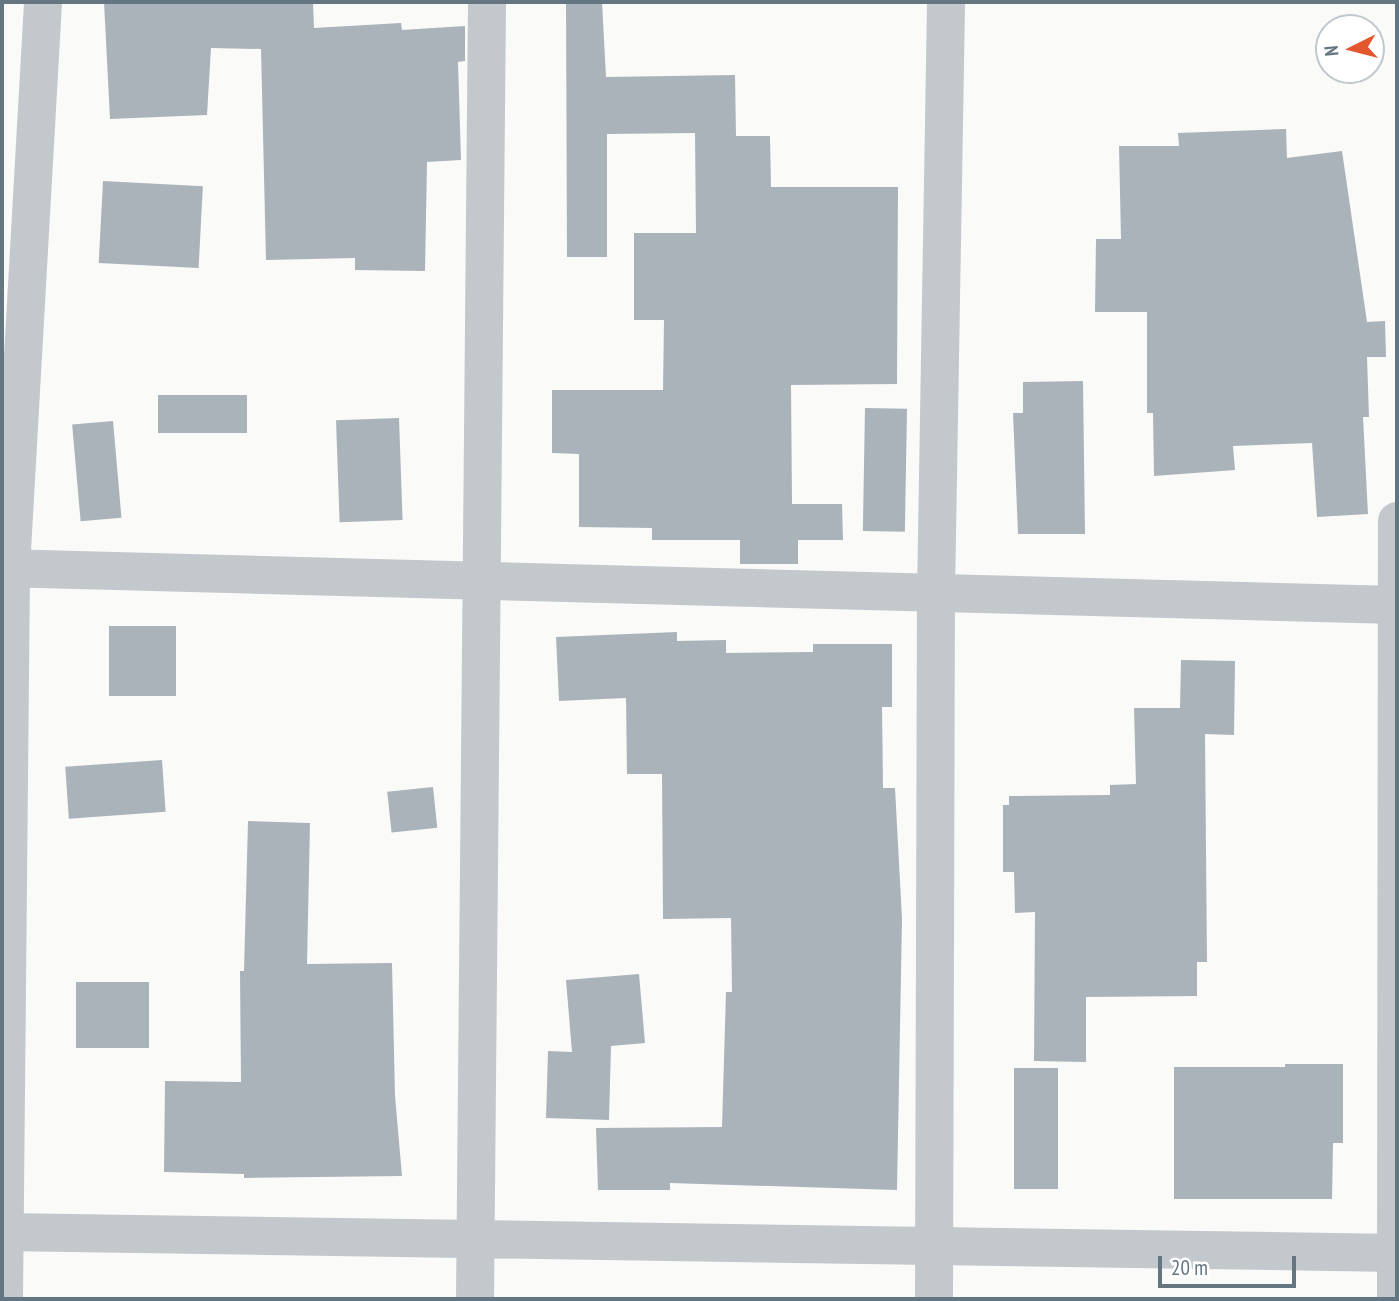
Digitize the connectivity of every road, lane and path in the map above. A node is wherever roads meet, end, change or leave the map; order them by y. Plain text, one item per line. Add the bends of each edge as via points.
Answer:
1 (43, 2) edge
2 (487, 2) edge
3 (946, 2) edge
4 (1397, 521) edge
5 (6, 568) edge
6 (481, 579) junction
7 (936, 595) junction
8 (1397, 605) edge
9 (4, 1232) edge
10 (477, 1241) junction
11 (934, 1249) junction
12 (1397, 1253) edge
13 (4, 1299) edge
14 (475, 1299) edge
15 (934, 1299) edge
16 (1396, 1299) edge

1 - 5 street
2 - 6 street
3 - 7 street
4 - 8 street
5 - 6 street
5 - 9 street
6 - 7 street
6 - 10 street
7 - 8 street
7 - 11 street
8 - 12 street
9 - 10 street
9 - 13 street
10 - 11 street
10 - 14 street
11 - 12 street
11 - 15 street
12 - 16 street

